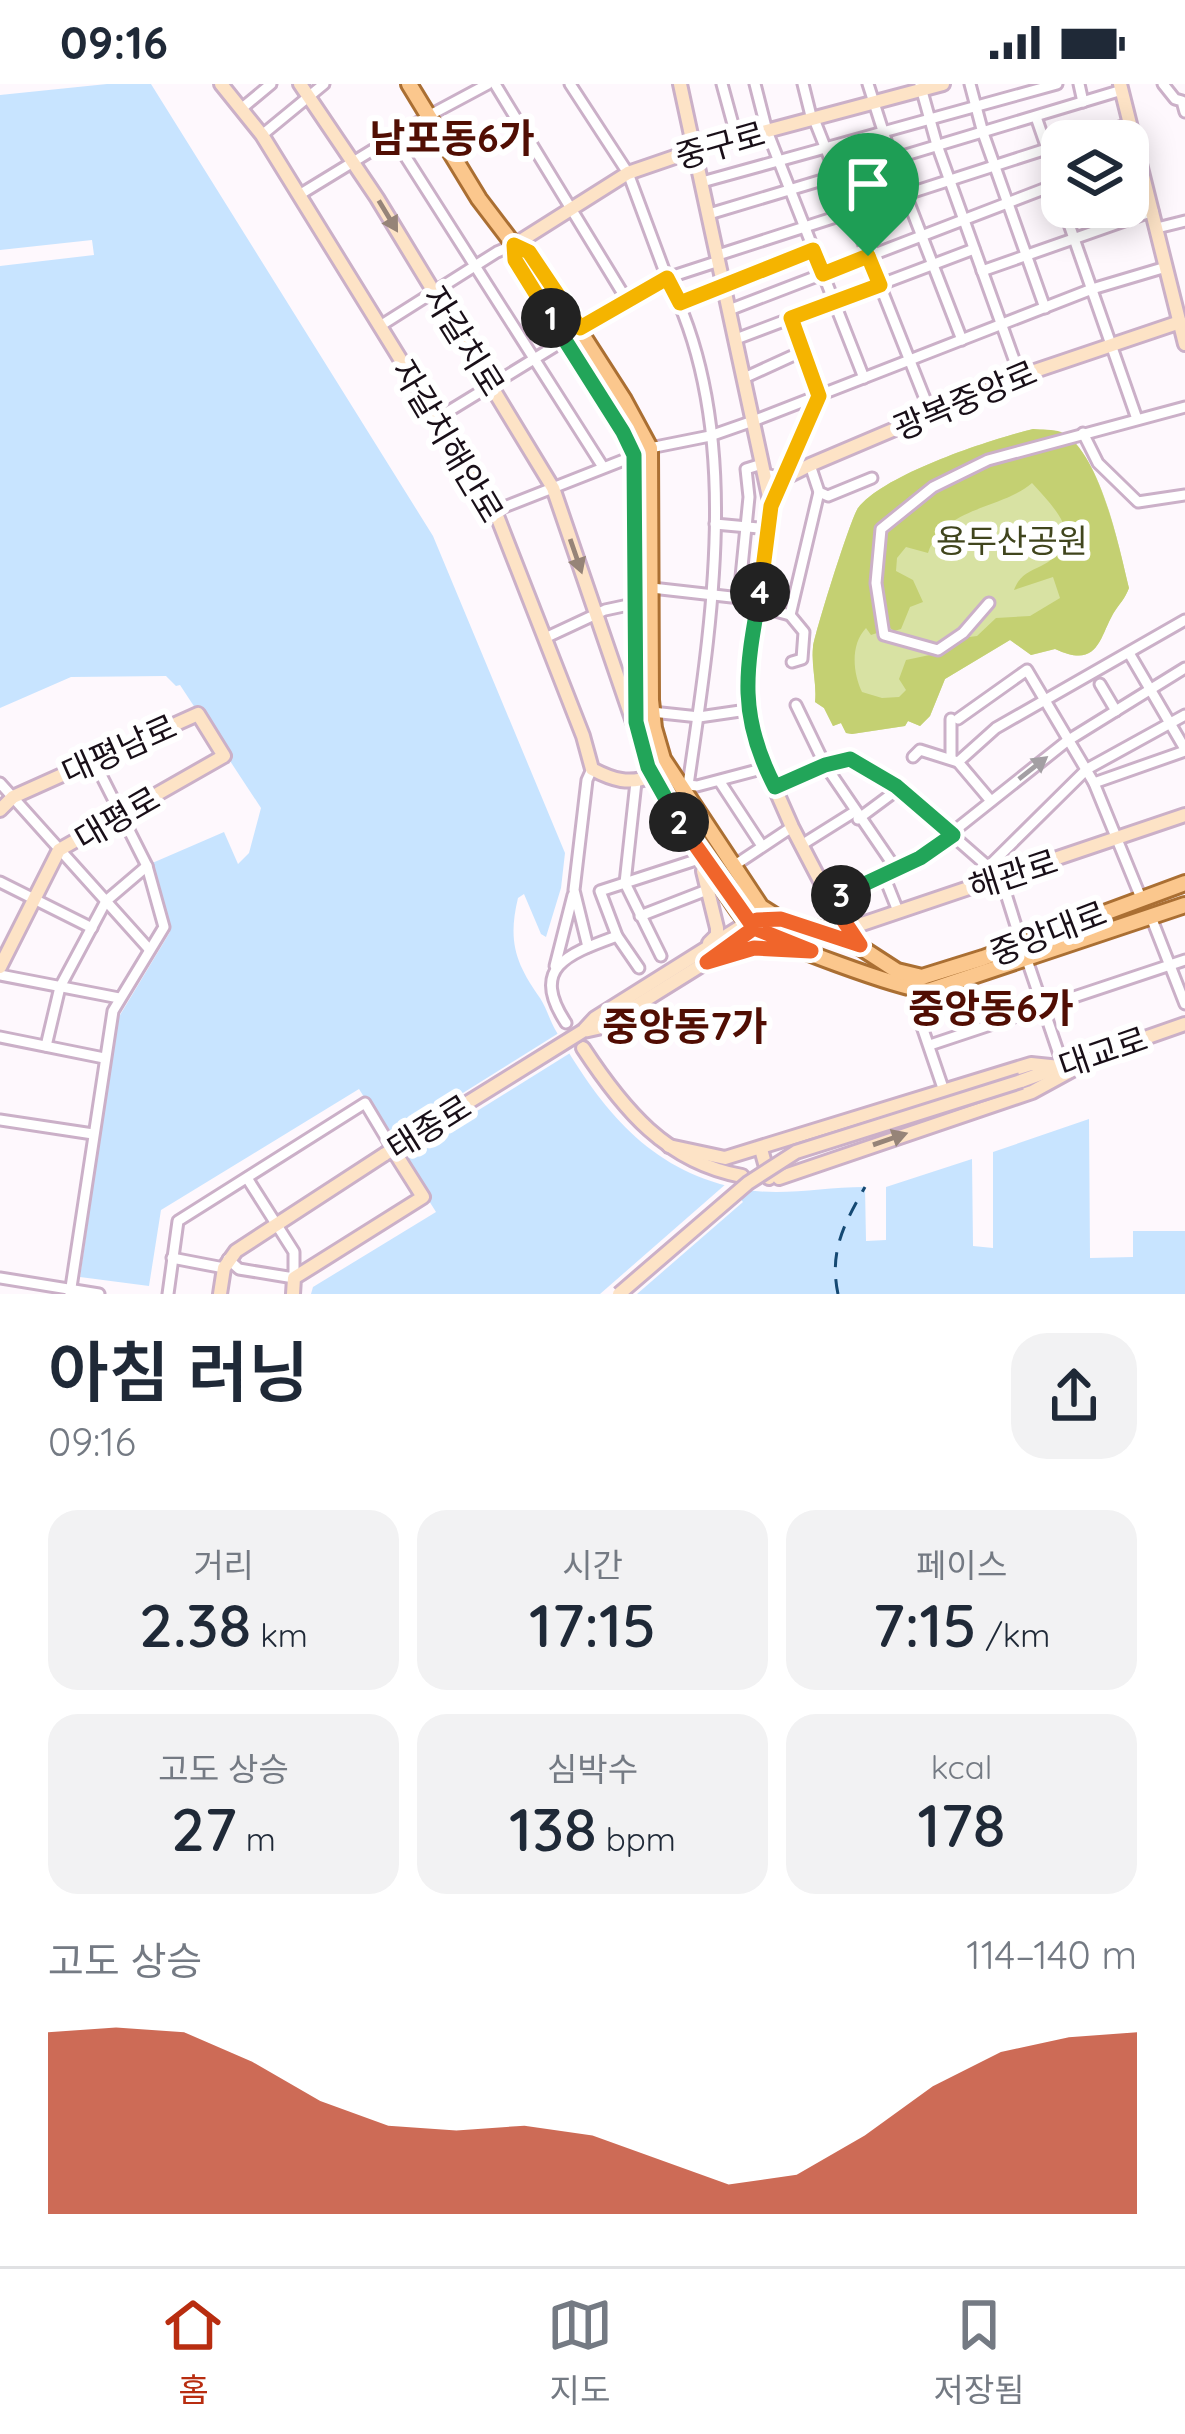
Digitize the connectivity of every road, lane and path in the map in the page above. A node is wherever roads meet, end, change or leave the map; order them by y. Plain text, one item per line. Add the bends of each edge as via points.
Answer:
1 (221, 84) edge
2 (272, 84) edge
3 (299, 84) edge
4 (324, 84) edge
5 (409, 84) edge
6 (492, 84) edge
7 (571, 84) edge
8 (680, 84) edge
9 (722, 84) edge
10 (755, 84) edge
11 (803, 84) edge
12 (868, 84) edge
13 (943, 84) edge
14 (970, 84) edge
15 (1058, 84) edge
16 (1079, 84) edge
17 (1163, 84) edge
18 (920, 87) edge
19 (1121, 87) edge
20 (309, 96) junction
21 (1084, 102) junction
22 (873, 104) junction
23 (976, 106) junction
24 (241, 109) junction
25 (1185, 112) edge
26 (430, 115) junction
27 (1036, 117) junction
28 (813, 119) junction
29 (929, 119) junction
30 (1129, 120) edge
31 (766, 131) junction
32 (883, 132) junction
33 (982, 133) junction
34 (262, 134) junction
35 (1041, 134) edge
36 (393, 137) junction
37 (737, 139) junction
38 (937, 146) junction
39 (826, 148) junction
40 (1041, 149) edge
41 (695, 150) junction
42 (892, 159) junction
43 (353, 161) junction
44 (778, 161) junction
45 (994, 165) junction
46 (628, 173) junction
47 (837, 177) junction
48 (949, 180) junction
49 (702, 182) junction
50 (790, 190) junction
51 (1041, 190) edge
52 (905, 194) junction
53 (299, 195) junction
54 (1149, 200) edge
55 (1007, 203) junction
56 (572, 208) junction
57 (1153, 211) junction
58 (851, 212) junction
59 (709, 214) junction
60 (964, 220) junction
61 (1185, 221) edge
62 (804, 227) junction
63 (1070, 228) edge
64 (1157, 228) junction
65 (921, 236) junction
66 (1073, 237) junction
67 (514, 245) junction
68 (974, 249) junction
69 (813, 250) junction
70 (1025, 254) junction
71 (868, 256) junction
72 (718, 258) junction
73 (476, 264) junction
74 (932, 265) junction
75 (1166, 267) junction
76 (982, 271) junction
77 (823, 274) junction
78 (667, 278) junction
79 (880, 285) junction
80 (724, 286) junction
81 (1092, 290) junction
82 (433, 291) junction
83 (628, 302) junction
84 (834, 302) junction
85 (680, 303) junction
86 (1045, 308) junction
87 (729, 310) junction
88 (1181, 316) edge
89 (791, 318) junction
90 (1001, 324) junction
91 (380, 326) junction
92 (580, 328) junction
93 (736, 339) junction
94 (565, 340) junction
95 (962, 340) junction
96 (1111, 342) junction
97 (1185, 344) edge
98 (802, 351) junction
99 (535, 358) junction
100 (910, 360) junction
101 (1020, 376) junction
102 (744, 377) junction
103 (864, 378) junction
104 (492, 385) junction
105 (819, 396) junction
106 (1185, 407) edge
107 (931, 414) junction
108 (436, 419) junction
109 (1137, 419) junction
110 (753, 421) junction
111 (1083, 433) junction
112 (710, 436) junction
113 (650, 448) junction
114 (634, 455) junction
115 (810, 464) junction
116 (603, 467) junction
117 (763, 469) junction
118 (784, 478) junction
119 (872, 478) dead end
120 (553, 488) junction
121 (819, 492) junction
122 (1185, 495) edge
123 (771, 506) junction
124 (494, 512) junction
125 (715, 524) junction
126 (744, 526) junction
127 (771, 530) junction
128 (652, 588) junction
129 (712, 594) junction
130 (739, 597) junction
131 (758, 603) junction
132 (988, 603) dead end
133 (633, 604) junction
134 (596, 615) junction
135 (790, 615) junction
136 (1185, 620) edge
137 (545, 638) junction
138 (1129, 653) junction
139 (792, 662) dead end
140 (1185, 668) edge
141 (1100, 684) dead end
142 (1150, 690) junction
143 (1044, 700) junction
144 (796, 705) dead end
145 (747, 710) junction
146 (1116, 711) junction
147 (652, 712) junction
148 (1185, 716) edge
149 (699, 717) junction
150 (1169, 722) junction
151 (637, 731) junction
152 (1067, 741) junction
153 (1185, 750) edge
154 (224, 756) joint
155 (913, 757) dead end
156 (93, 760) junction
157 (955, 761) junction
158 (825, 765) junction
159 (592, 769) junction
160 (765, 769) junction
161 (1087, 769) junction
162 (652, 776) junction
163 (636, 782) junction
164 (720, 782) junction
165 (0, 783) edge
166 (1094, 783) junction
167 (896, 786) junction
168 (685, 787) junction
169 (775, 787) junction
170 (13, 796) junction
171 (991, 801) junction
172 (0, 810) edge
173 (122, 815) junction
174 (856, 815) junction
175 (1185, 815) edge
176 (792, 826) junction
177 (953, 835) junction
178 (1117, 837) junction
179 (802, 844) junction
180 (762, 846) junction
181 (59, 850) junction
182 (703, 864) junction
183 (147, 866) junction
184 (732, 866) junction
185 (988, 867) junction
186 (896, 869) junction
187 (884, 875) junction
188 (1001, 878) junction
189 (0, 882) edge
190 (625, 883) junction
191 (1185, 883) edge
192 (574, 890) junction
193 (707, 890) junction
194 (1141, 898) junction
195 (34, 900) junction
196 (830, 900) junction
197 (106, 902) junction
198 (756, 902) junction
199 (1185, 905) edge
200 (898, 911) junction
201 (640, 916) junction
202 (1150, 917) junction
203 (781, 919) junction
204 (840, 919) junction
205 (753, 923) junction
206 (92, 928) junction
207 (617, 936) junction
208 (1021, 942) junction
209 (860, 945) junction
210 (588, 946) junction
211 (149, 949) junction
212 (811, 951) junction
213 (661, 956) dead end
214 (701, 960) junction
215 (1027, 960) junction
216 (1185, 960) edge
217 (1170, 965) junction
218 (555, 967) junction
219 (639, 968) dead end
220 (0, 971) edge
221 (60, 987) junction
222 (914, 989) junction
223 (119, 998) junction
224 (1185, 1004) edge
225 (1043, 1007) junction
226 (566, 1023) dead end
227 (1185, 1024) edge
228 (0, 1037) edge
229 (930, 1045) junction
230 (46, 1046) junction
231 (583, 1048) dead end
232 (1107, 1051) junction
233 (104, 1058) junction
234 (1061, 1067) junction
235 (944, 1091) junction
236 (0, 1120) edge
237 (94, 1135) junction
238 (669, 1146) junction
239 (760, 1149) junction
240 (388, 1151) junction
241 (742, 1176) dead end
242 (247, 1178) junction
243 (276, 1225) junction
244 (172, 1258) junction
245 (226, 1263) junction
246 (0, 1278) edge
247 (294, 1278) junction
248 (21, 1288) edge
249 (71, 1292) edge
250 (99, 1294) edge
251 (168, 1294) edge
252 (220, 1294) edge
253 (293, 1294) edge
254 (619, 1294) edge

1 - 24 main road, 자갈치해안로
2 - 24 street
3 - 20 main road, 자갈치로
4 - 20 street
5 - 26 main road
6 - 26 street
6 - 56 street
7 - 46 street
8 - 41 main road
9 - 37 street
10 - 31 street
11 - 28 street
12 - 22 street
13 - 18 main road, 중구로
14 - 23 street
15 - 23 street
16 - 21 street
17 - 25 street
18 - 22 main road, 중구로
18 - 29 street
19 - 21 street
19 - 30 main road
20 - 34 street
20 - 43 main road, 자갈치로
21 - 27 street
22 - 28 main road, 중구로
22 - 32 street
23 - 29 street
23 - 33 street
24 - 34 main road, 자갈치해안로
26 - 36 street
26 - 67 main road
27 - 33 street
27 - 35 street
28 - 31 main road, 중구로
28 - 39 street
29 - 32 street
29 - 38 street
31 - 37 main road, 중구로
31 - 44 street
32 - 39 street
32 - 42 street
33 - 38 street
33 - 45 street
34 - 53 main road, 자갈치해안로
36 - 43 street
36 - 73 street
37 - 41 main road, 중구로
38 - 42 street
38 - 48 street
39 - 44 street
39 - 47 street
40 - 45 street
41 - 46 main road, 중구로
41 - 49 main road
42 - 47 street
42 - 52 street
43 - 53 street
43 -> 82 main road, 자갈치로
44 - 49 street
44 - 50 street
45 - 48 street
45 - 55 street
46 - 56 main road, 중구로
46 - 78 street
47 - 50 street
47 - 58 street
48 - 52 street
48 - 60 street
49 - 59 main road
50 - 59 street
50 - 62 street
51 - 55 street
52 - 58 street
52 - 65 street
53 - 91 main road, 자갈치해안로
54 - 57 main road
55 - 60 street
55 - 70 street
56 - 67 main road, 중구로
56 - 83 street
57 - 64 main road
57 - 66 street
58 - 62 street
58 - 71 street
59 - 72 main road
60 - 65 street
60 - 68 street
61 - 64 street
62 - 69 street
62 - 72 street
63 - 66 street
64 - 75 main road
65 - 71 street
65 - 74 street
66 - 70 street
66 - 81 street
67 - 73 street
67 - 92 main road via 529,252
67 - 94 main road via 515,260
68 - 74 street
68 - 76 street
69 - 77 street
69 - 80 street
70 - 76 street
70 - 86 street
71 - 77 street
71 - 79 street
72 - 78 street
72 - 80 main road
73 - 82 street
73 - 99 street
74 - 79 street
74 - 95 street
75 - 81 street
75 - 88 main road
76 - 90 street
77 - 84 street
77 - 87 street
78 - 83 street
78 - 85 street
79 - 84 street
79 - 100 street
80 - 85 street
80 - 87 main road
81 - 86 street
81 - 96 street
82 - 91 street
82 - 104 main road, 자갈치로
83 - 92 street
84 - 89 street
84 - 103 street
85 - 112 street
86 - 90 street
87 - 93 main road
88 - 96 main road, 광복중앙로
88 - 97 main road
89 - 93 street
89 - 98 street
90 - 95 street
90 - 101 street
91 - 108 main road, 자갈치해안로
92 - 113 main road
93 - 102 main road
94 - 99 street
94 - 114 main road
95 - 100 street
96 - 101 main road, 광복중앙로
96 - 109 street
98 - 102 street
98 - 105 street
99 - 104 street
99 - 116 street
100 - 103 street
100 - 107 street
101 - 107 main road, 광복중앙로
102 - 110 main road
103 - 105 street
104 - 108 street
104 - 120 main road, 자갈치로
105 - 110 street
105 - 118 street
106 - 109 street
107 - 115 main road, 광복중앙로
108 - 124 main road, 자갈치해안로
109 - 111 street
110 - 112 street
110 - 117 main road
111 - 122 street via 1098,463 1138,502
111 - 132 street via 988,460 933,487 881,529 876,583 884,635 938,650
112 - 113 street
112 - 125 street
113 - 128 main road
114 - 116 street
114 - 133 main road
115 - 118 main road, 광복중앙로
115 - 121 street
116 - 120 street
117 - 118 street
117 - 123 main road
117 - 126 street via 746,469
118 - 123 main road
119 - 121 street via 828,496
120 - 124 street
120 -> 134 main road, 자갈치로
121 - 135 street
123 - 127 main road
124 - 137 main road, 자갈치해안로
125 - 126 street
125 - 129 street
126 - 127 street
126 - 130 street
127 - 131 main road
128 - 129 street
128 - 147 main road
129 - 130 street
129 - 149 street
130 - 131 street
131 - 135 street
131 - 145 main road
133 - 134 street
133 - 151 main road
134 - 137 street
134 - 151 main road, 자갈치로
135 - 139 street via 804,632 802,659
136 - 138 street
137 - 159 main road, 자갈치해안로
138 - 142 street
138 - 143 street
140 - 142 street
141 - 146 street
142 - 146 street
142 - 150 street
143 - 152 street
143 - 157 street
143 - 157 street via 1027,670 955,719
144 - 158 street
145 - 149 street
145 - 160 main road
146 - 152 street
147 - 149 street
147 - 168 main road via 659,748
148 - 150 street
149 - 168 street
150 - 153 street
150 - 161 street
151 - 162 main road
152 - 161 street
171 -> 152 street
153 - 166 street
154 - 156 main road, 대평남로 via 198,714
154 - 173 main road, 대평로
155 - 157 street via 920,750
156 - 170 main road, 대평남로
156 - 173 street
157 - 171 street
158 - 167 street via 850,759
158 - 169 street
158 - 174 street
159 - 163 main road
159 - 192 street
160 - 164 street
160 - 169 main road
161 - 166 street
161 - 185 street
162 - 163 main road
162 - 182 main road
163 - 190 street
164 - 168 street
164 - 180 street
165 - 170 street
166 - 178 street
167 - 174 street
167 - 177 street
168 - 184 main road
169 - 176 main road
170 - 172 main road, 대평남로
170 - 181 street
171 - 177 street
173 - 181 main road, 대평로
173 - 183 street
174 - 179 street
174 - 186 street
175 - 178 main road, 해관로
176 - 179 main road
176 - 180 street
177 - 185 street
177 - 186 street
178 - 188 main road, 해관로
178 - 194 street
179 - 196 main road
180 - 184 street
181 - 195 main road, 대평로
181 - 197 street
182 - 190 street
182 - 193 main road
182 - 205 main road
183 - 197 street
183 - 211 street via 164,926
184 - 198 main road
185 - 188 street
186 - 187 street
187 - 196 street
187 - 200 street
188 - 200 main road, 해관로
188 - 208 street
189 - 195 street
190 - 201 street
190 - 207 street via 600,891
191 - 194 main road, 중앙대로
192 - 210 street
192 - 218 street
193 - 201 street
193 - 214 main road via 717,934
194 - 208 main road, 중앙대로
195 - 206 street
195 - 220 main road, 대평로
196 - 204 main road
197 - 206 street
197 - 211 street
198 - 203 main road, 중앙대로
198 - 205 main road
199 - 202 main road, 중앙대로
200 - 204 main road, 해관로 via 859,926
201 - 213 street
202 - 215 main road, 중앙대로
202 - 217 street
203 - 205 main road
203 - 209 main road, 중앙대로
204 - 209 main road
205 - 212 main road
205 - 214 main road, 태종로
206 - 221 street
207 - 210 street
207 - 219 street
208 - 209 main road, 중앙대로 via 922,977 897,971
210 - 218 street
211 - 223 street
212 - 214 main road via 754,948
212 - 222 main road
214 - 240 main road, 태종로, bridge
215 - 222 main road, 중앙대로
215 - 225 street
216 - 217 street
217 - 224 street
217 - 225 street
218 - 226 street via 551,996
220 - 221 street
221 - 223 street
221 - 230 street
222 - 229 street
223 - 233 street
225 - 229 street
225 - 234 street
227 - 232 main road, 대교로
228 - 230 street
229 - 235 street
230 - 233 street
231 - 238 main road via 615,1097
232 - 234 main road, 대교로
239 -> 232 main road via 774,1178 1032,1092
233 - 237 street
234 - 235 main road via 1031,1064
234 - 254 main road, 대교로, bridge via 796,1152
235 - 239 main road
236 - 237 street
237 - 249 street
238 - 239 main road via 712,1158
238 - 241 main road
240 - 242 street via 365,1103
240 - 243 main road, 태종로
240 - 247 main road via 423,1197
242 - 243 street
242 - 244 street via 178,1221
243 - 245 main road, 태종로
243 - 247 street via 294,1252
244 - 245 street
244 - 251 street
245 - 247 street
245 - 252 main road
246 - 248 street
247 - 253 main road
248 - 249 street
249 - 250 street

